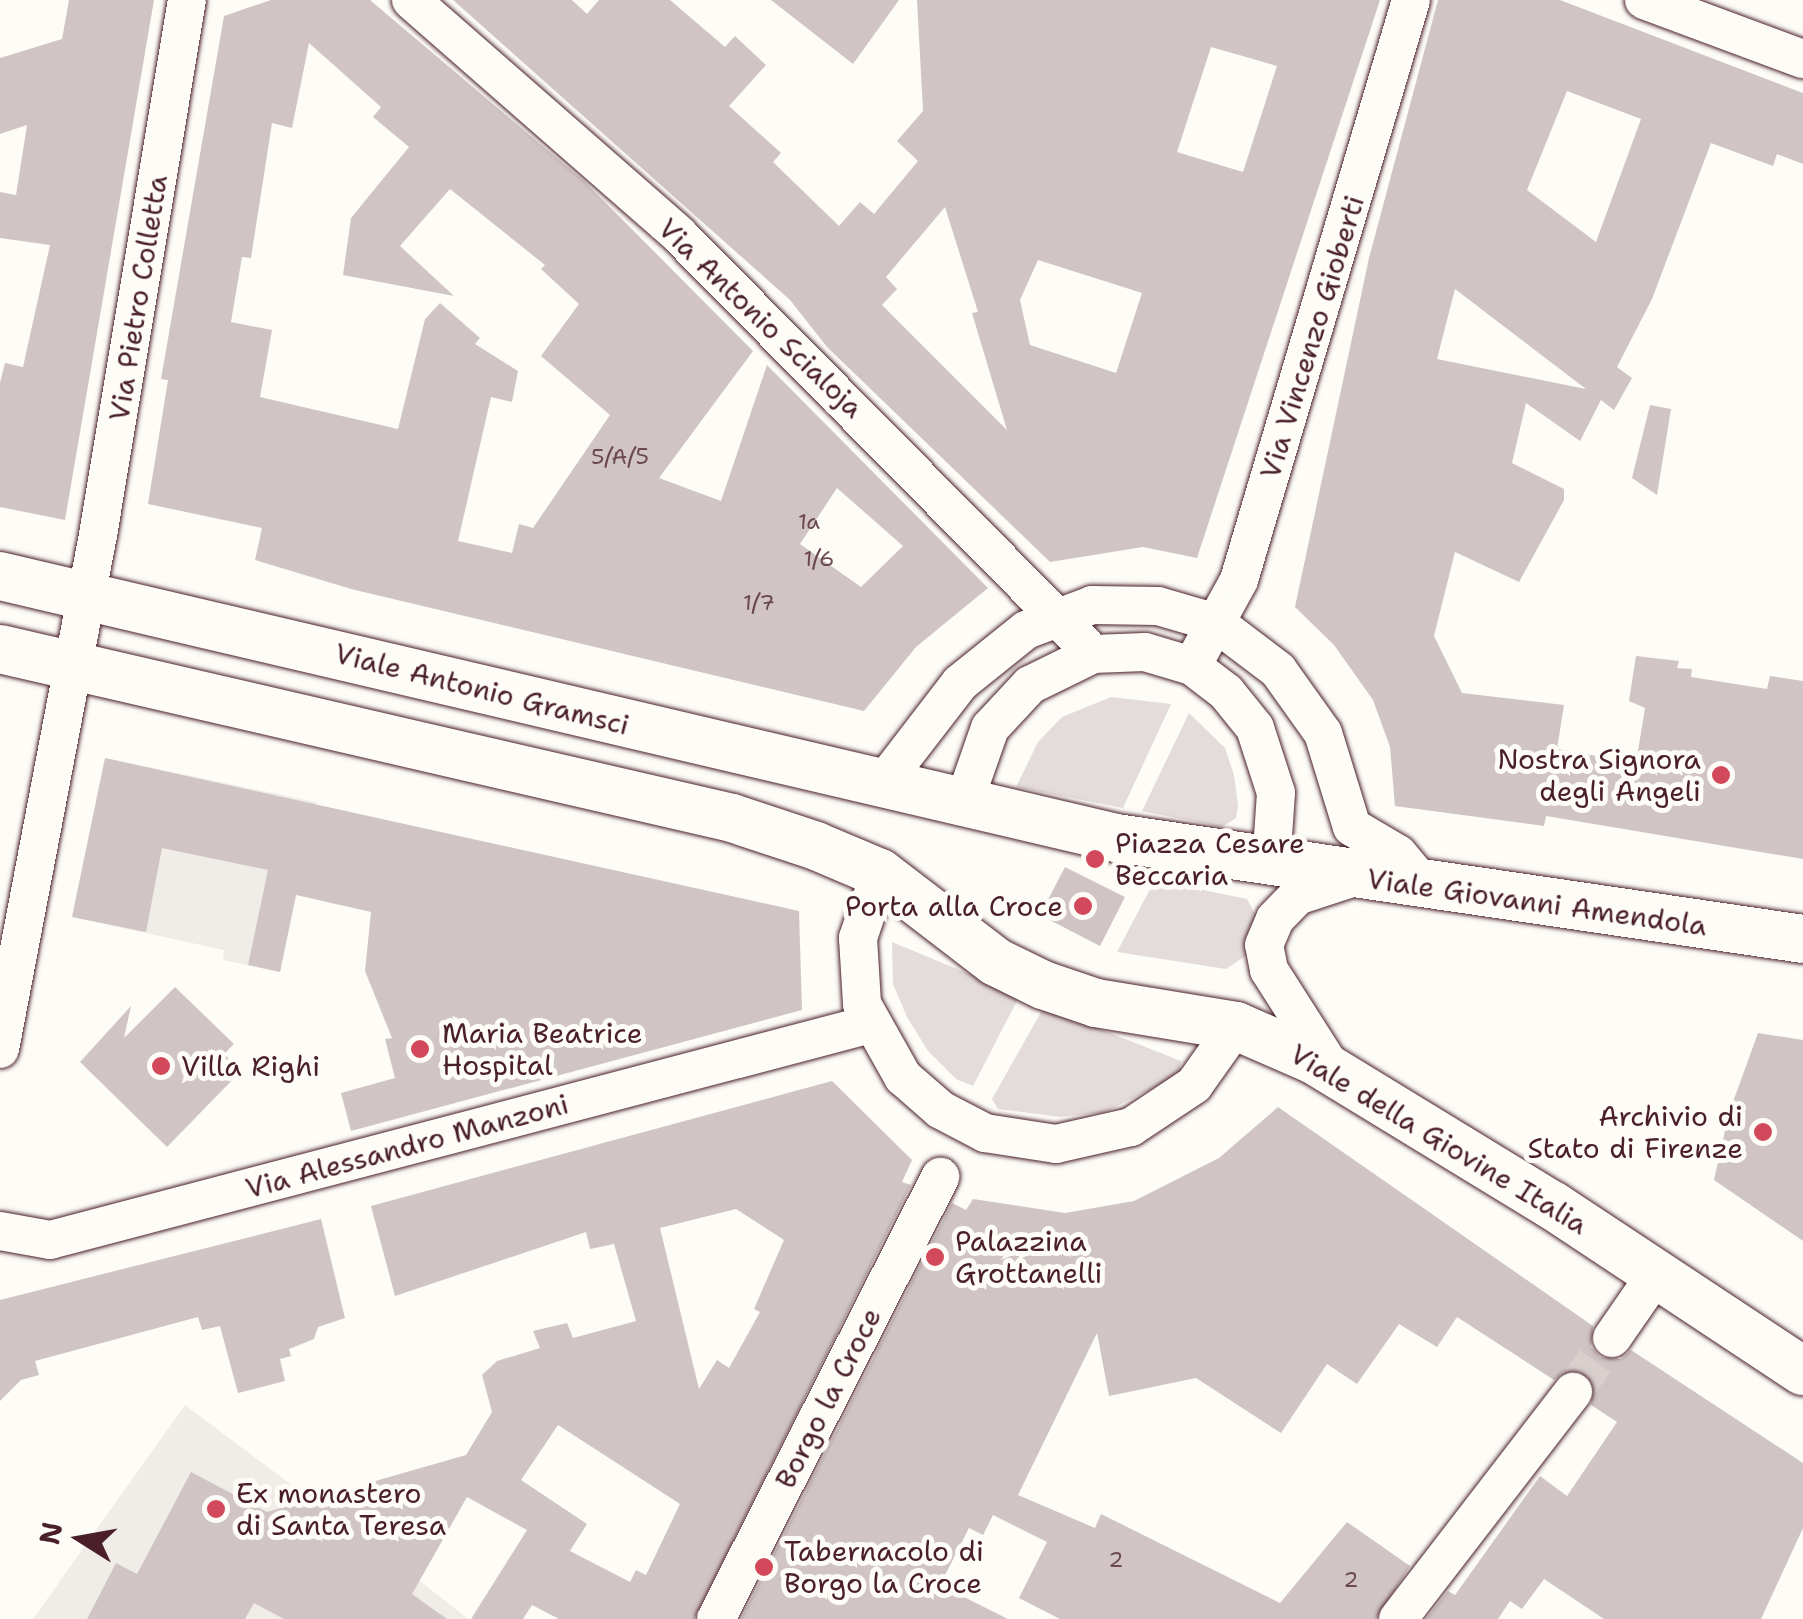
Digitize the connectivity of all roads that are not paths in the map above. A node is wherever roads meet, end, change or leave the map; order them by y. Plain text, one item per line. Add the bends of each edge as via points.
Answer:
1 (187, 0) edge
2 (411, 0) edge
3 (1411, 0) edge
4 (1644, 0) edge
5 (1803, 59) edge
6 (0, 576) edge
7 (86, 595) junction
8 (1059, 616) junction
9 (1216, 623) junction
10 (0, 649) edge
11 (1093, 654) junction
12 (73, 665) junction
13 (1192, 666) junction
14 (880, 787) junction
15 (963, 805) junction
16 (1271, 864) junction
17 (880, 873) junction
18 (1355, 877) junction
19 (1424, 885) junction
20 (1803, 939) edge
21 (870, 1024) junction
22 (1236, 1026) junction
23 (0, 1049) edge
24 (1334, 1072) junction
25 (940, 1176) dead end
26 (0, 1231) edge
27 (1657, 1273) junction
28 (1612, 1338) tunnel mouth
29 (1803, 1371) edge
30 (1572, 1392) tunnel mouth
31 (716, 1619) edge
32 (1398, 1619) edge

1 - 7 street, Via Pietro Colletta
2 - 8 street, Via Antonio Scialoja via 679,235
3 - 9 street, Via Vincenzo Gioberti via 1239,580
4 - 5 street
6 - 7 main road, Viale Antonio Gramsci
7 - 12 street, Via Pietro Colletta
7 - 14 main road, Viale Antonio Gramsci
8 - 9 street via 1124,604 1189,612
8 - 11 street, Via Antonio Scialoja
8 - 14 street via 1026,630 975,667
9 - 13 street, Via Vincenzo Gioberti
9 - 19 street via 1252,645 1308,706 1352,827 1398,854
10 - 12 main road
11 - 13 street via 1145,652
11 - 15 street via 1048,673 1004,708 983,743
12 - 17 main road via 732,818
12 - 23 street, Via Pietro Colletta
13 - 16 street via 1242,709 1265,748 1276,793
14 - 15 main road, Viale Antonio Gramsci
15 - 16 main road
16 - 18 main road, Viale Giovanni Amendola
17 - 21 street via 864,910 856,959
17 - 22 main road, Viale della Giovine Italia via 996,962 1043,984 1096,1002
18 - 19 main road, Viale Giovanni Amendola
18 - 24 street via 1298,896 1271,925 1264,945 1275,979
19 - 20 main road, Viale Giovanni Amendola
21 - 22 street via 894,1066 941,1110 984,1133 1041,1144 1092,1140 1140,1123 1194,1085
21 - 26 street, Via Alessandro Manzoni via 50,1240
22 - 24 main road, Viale della Giovine Italia
24 - 27 main road, Viale della Giovine Italia
25 - 31 street, Borgo la Croce
27 - 28 street
27 - 29 main road, Viale della Giovine Italia
30 - 32 street

